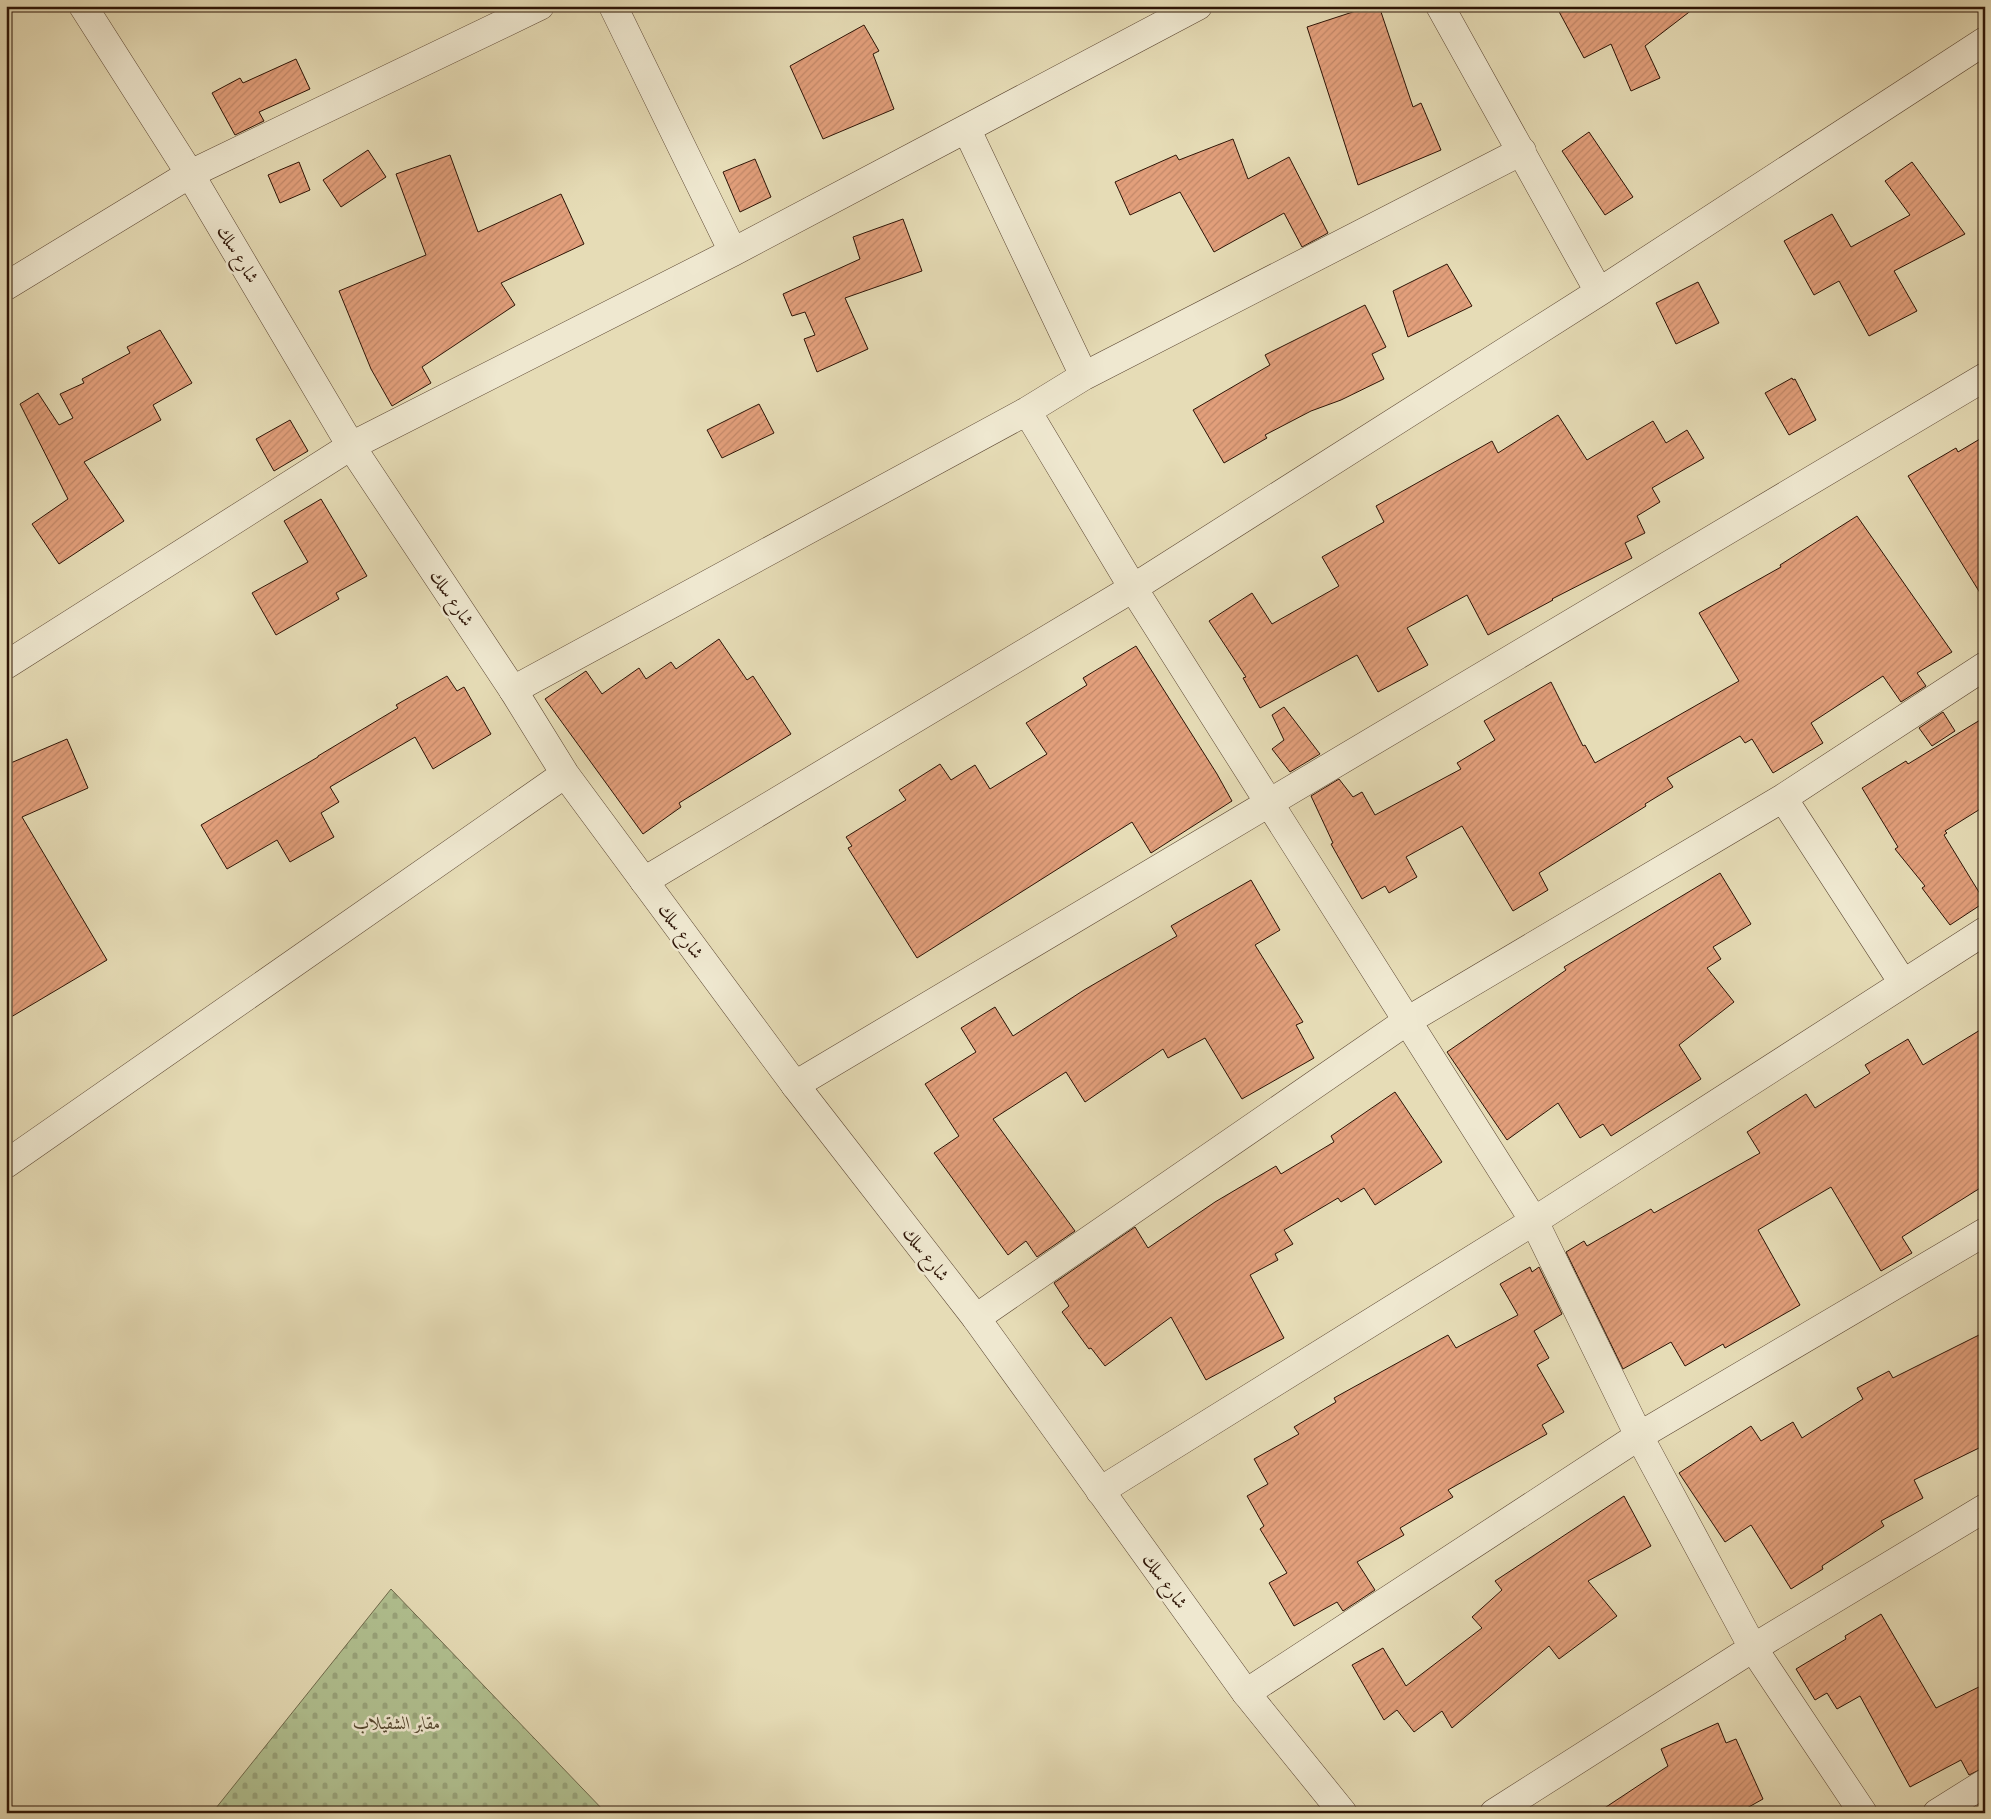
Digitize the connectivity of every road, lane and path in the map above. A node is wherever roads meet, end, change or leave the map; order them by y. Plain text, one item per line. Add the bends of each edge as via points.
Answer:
1 (83, 6) edge
2 (540, 6) edge
3 (613, 6) edge
4 (1198, 6) edge
5 (1440, 6) edge
6 (1985, 41) edge
7 (968, 130) junction
8 (1522, 152) junction
9 (190, 174) junction
10 (733, 252) junction
11 (6, 286) edge
12 (1599, 292) junction
13 (1084, 376) junction
14 (1985, 377) edge
15 (1027, 411) junction
16 (351, 446) junction
17 (1133, 588) junction
18 (6, 665) edge
19 (1982, 674) edge
20 (513, 690) junction
21 (565, 774) junction
22 (1783, 798) junction
23 (1268, 802) junction
24 (644, 881) junction
25 (1985, 931) edge
26 (1903, 983) junction
27 (1407, 1021) junction
28 (795, 1085) junction
29 (6, 1164) edge
30 (1534, 1221) junction
31 (1985, 1232) edge
32 (976, 1318) junction
33 (1639, 1436) junction
34 (1100, 1491) junction
35 (1985, 1508) edge
36 (1753, 1648) junction
37 (1246, 1693) junction
38 (1985, 1783) edge
39 (1343, 1813) edge
40 (1494, 1813) edge
41 (1862, 1813) edge
42 (1937, 1813) edge

1 - 9 street, شارع سلك
2 - 9 street
3 - 10 street
4 - 7 street
5 - 8 street
6 - 12 street
7 - 10 street
7 - 13 street
8 - 12 street
8 - 13 street
9 - 11 street
9 - 16 street, شارع سلك
10 - 16 street
12 - 17 street
13 - 15 street
14 - 23 street
15 - 17 street
15 - 20 street
16 - 18 street
16 - 20 street, شارع سلك
17 - 23 street
17 - 24 street
19 - 22 street
20 - 21 street, شارع سلك
21 - 24 street, شارع سلك
21 - 29 street
22 - 26 street
22 - 27 street
23 - 27 street
23 - 28 street
24 - 28 street, شارع سلك
25 - 26 street
26 - 30 street
27 - 30 street
27 - 32 street
28 - 32 street, شارع سلك
30 - 33 street
30 - 34 street
31 - 33 street
32 - 34 street, شارع سلك
33 - 36 street
33 - 37 street
34 - 37 street, شارع سلك
35 - 36 street
36 - 40 street
36 - 41 street
37 - 39 street, شارع سلك
38 - 42 street

